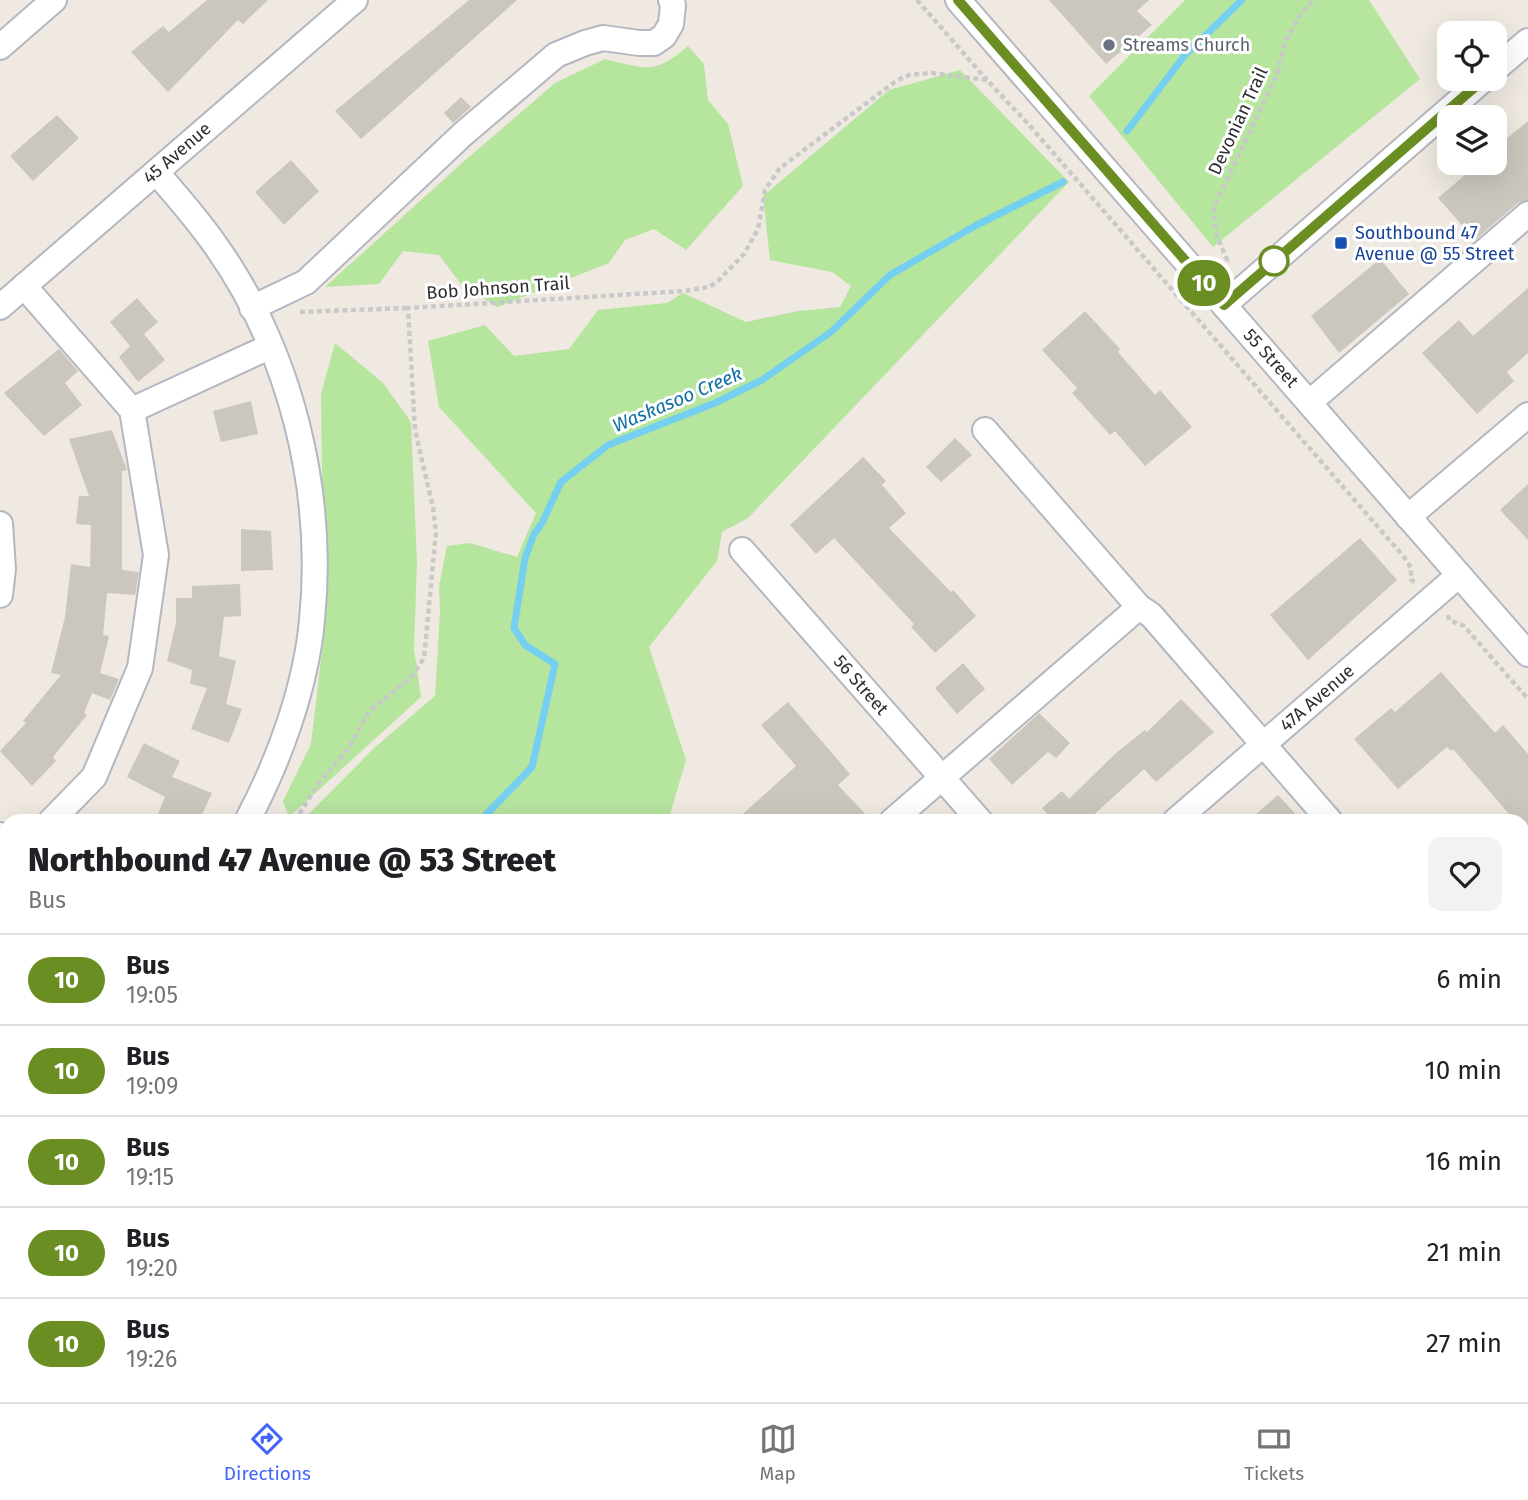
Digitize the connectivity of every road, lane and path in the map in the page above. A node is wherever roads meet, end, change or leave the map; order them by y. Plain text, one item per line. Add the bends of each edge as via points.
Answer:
1 (54, 0) edge
2 (355, 0) edge
3 (671, 0) edge
4 (917, 0) edge
5 (958, 0) edge
6 (1314, 0) edge
7 (1528, 41) edge
8 (0, 47) edge
9 (1507, 59) edge
10 (988, 80) junction
11 (1470, 91) edge
12 (156, 172) junction
13 (1528, 214) edge
14 (1227, 260) dead end
15 (24, 286) junction
16 (1224, 305) junction
17 (0, 307) edge
18 (408, 308) junction
19 (254, 312) junction
20 (270, 346) junction
21 (1310, 402) junction
22 (132, 410) junction
23 (1528, 415) edge
24 (985, 430) dead end
25 (1408, 517) junction
26 (0, 524) edge
27 (742, 550) dead end
28 (1459, 575) junction
29 (1416, 583) dead end
30 (0, 595) edge
31 (1139, 607) junction
32 (1450, 617) dead end
33 (1528, 654) edge
34 (1528, 699) edge
35 (1263, 745) junction
36 (942, 777) junction
37 (58, 814) edge
38 (251, 814) edge
39 (299, 814) edge
40 (900, 814) edge
41 (974, 814) edge
42 (1183, 814) edge
43 (1324, 814) edge

1 - 8 street
2 - 12 street, 45 Avenue
3 - 19 street via 671,24 654,43 603,38 556,55 463,134 306,282
4 - 10 path
5 - 16 street, 55 Street
6 - 14 path, Devonian Trail via 1289,33 1277,75 1214,206 1216,233
7 - 9 street
10 - 18 path, Bob Johnson Trail via 932,72 909,75 792,157 765,190 753,241 731,270 709,287
10 - 29 path via 1404,557
11 - 16 street
12 - 15 street, 45 Avenue
12 - 19 street via 217,248
13 - 21 street
15 - 17 street, 45 Avenue
15 - 22 street
16 - 21 street, 55 Street
18 - 19 path
18 - 39 path, Bob Johnson Trail via 415,430 436,532 424,658 411,677 369,711 349,748
19 - 20 street
20 - 22 street
20 - 38 street via 303,449 312,510 314,590 292,713
21 - 25 street, 55 Street
22 - 37 street via 156,555 141,668 94,777
23 - 25 street
24 - 31 street
25 - 28 street, 55 Street
26 - 30 street
27 - 36 street, 56 Street
28 - 33 street, 55 Street
28 - 35 street, 47A Avenue
31 - 35 street via 1152,615
31 - 36 street
32 - 34 path via 1464,626
35 - 42 street, 47A Avenue
35 - 43 street
36 - 40 street
36 - 41 street, 56 Street

